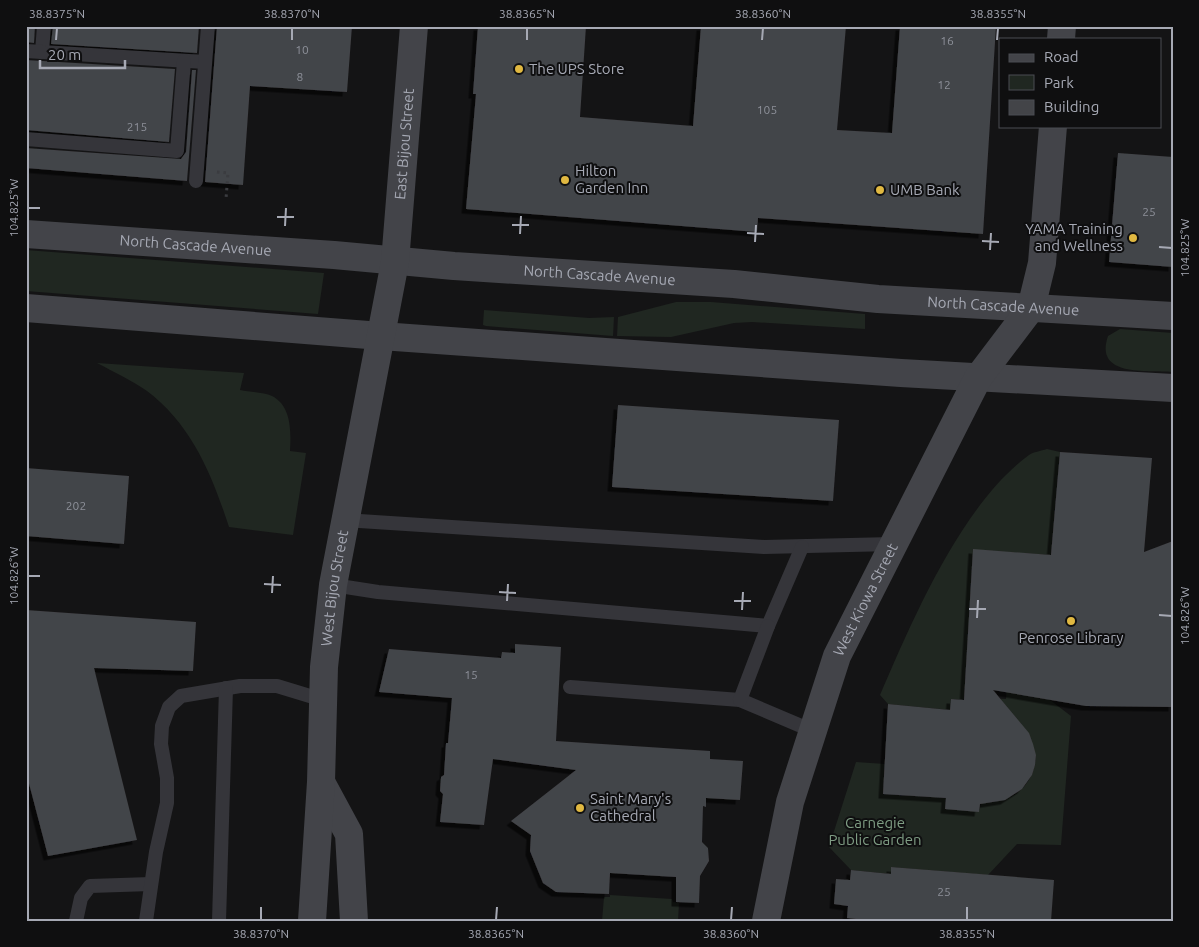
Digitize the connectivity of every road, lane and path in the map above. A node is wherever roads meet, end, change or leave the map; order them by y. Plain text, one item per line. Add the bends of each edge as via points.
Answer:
1 (44, 26) edge
2 (208, 26) edge
3 (414, 26) edge
4 (26, 51) edge
5 (42, 52) junction
6 (184, 61) junction
7 (205, 62) junction
8 (1054, 128) edge
9 (26, 139) edge
10 (196, 181) dead end
11 (26, 234) edge
12 (395, 262) junction
13 (26, 308) edge
14 (1031, 308) junction
15 (1173, 316) edge
16 (381, 336) junction
17 (978, 378) junction
18 (1173, 388) edge
19 (344, 520) junction
20 (893, 544) junction
21 (802, 547) junction
22 (333, 585) junction
23 (768, 626) junction
24 (570, 687) dead end
25 (226, 688) junction
26 (323, 700) junction
27 (740, 700) junction
28 (813, 731) junction
29 (321, 782) junction
30 (151, 884) junction
31 (76, 921) edge
32 (146, 921) edge
33 (219, 921) edge
34 (312, 921) edge
35 (354, 921) edge
36 (766, 921) edge

1 - 5 lane
2 - 7 lane
3 - 12 main road, East Bijou Street
4 - 5 lane
5 - 6 lane
6 - 7 lane
6 - 9 lane via 177,151
7 - 10 lane
8 - 14 main road via 1042,263
11 - 12 main road, North Cascade Avenue
12 - 14 main road, North Cascade Avenue via 734,284 878,299
12 - 16 main road, West Bijou Street
13 - 16 main road
14 - 15 main road, North Cascade Avenue
14 - 17 main road, West Kiowa Street
16 - 17 main road
16 - 19 main road, West Bijou Street
17 - 18 main road
17 - 20 main road, West Kiowa Street
19 - 21 lane via 764,548
19 - 22 main road, West Bijou Street
20 - 21 lane
20 - 28 main road, West Kiowa Street via 837,656
21 - 23 lane
22 - 23 lane via 390,593
22 - 26 main road, West Bijou Street
23 - 27 lane
24 - 27 lane
25 - 26 lane via 276,686
25 - 30 lane via 181,696 169,707 162,726 161,744 166,803
25 - 33 lane
26 - 29 main road, West Bijou Street
27 - 28 lane
28 - 36 main road, West Kiowa Street via 790,802
29 - 34 main road, West Bijou Street
29 - 35 main road via 348,834
30 - 31 lane via 90,886 81,898
30 - 32 lane

